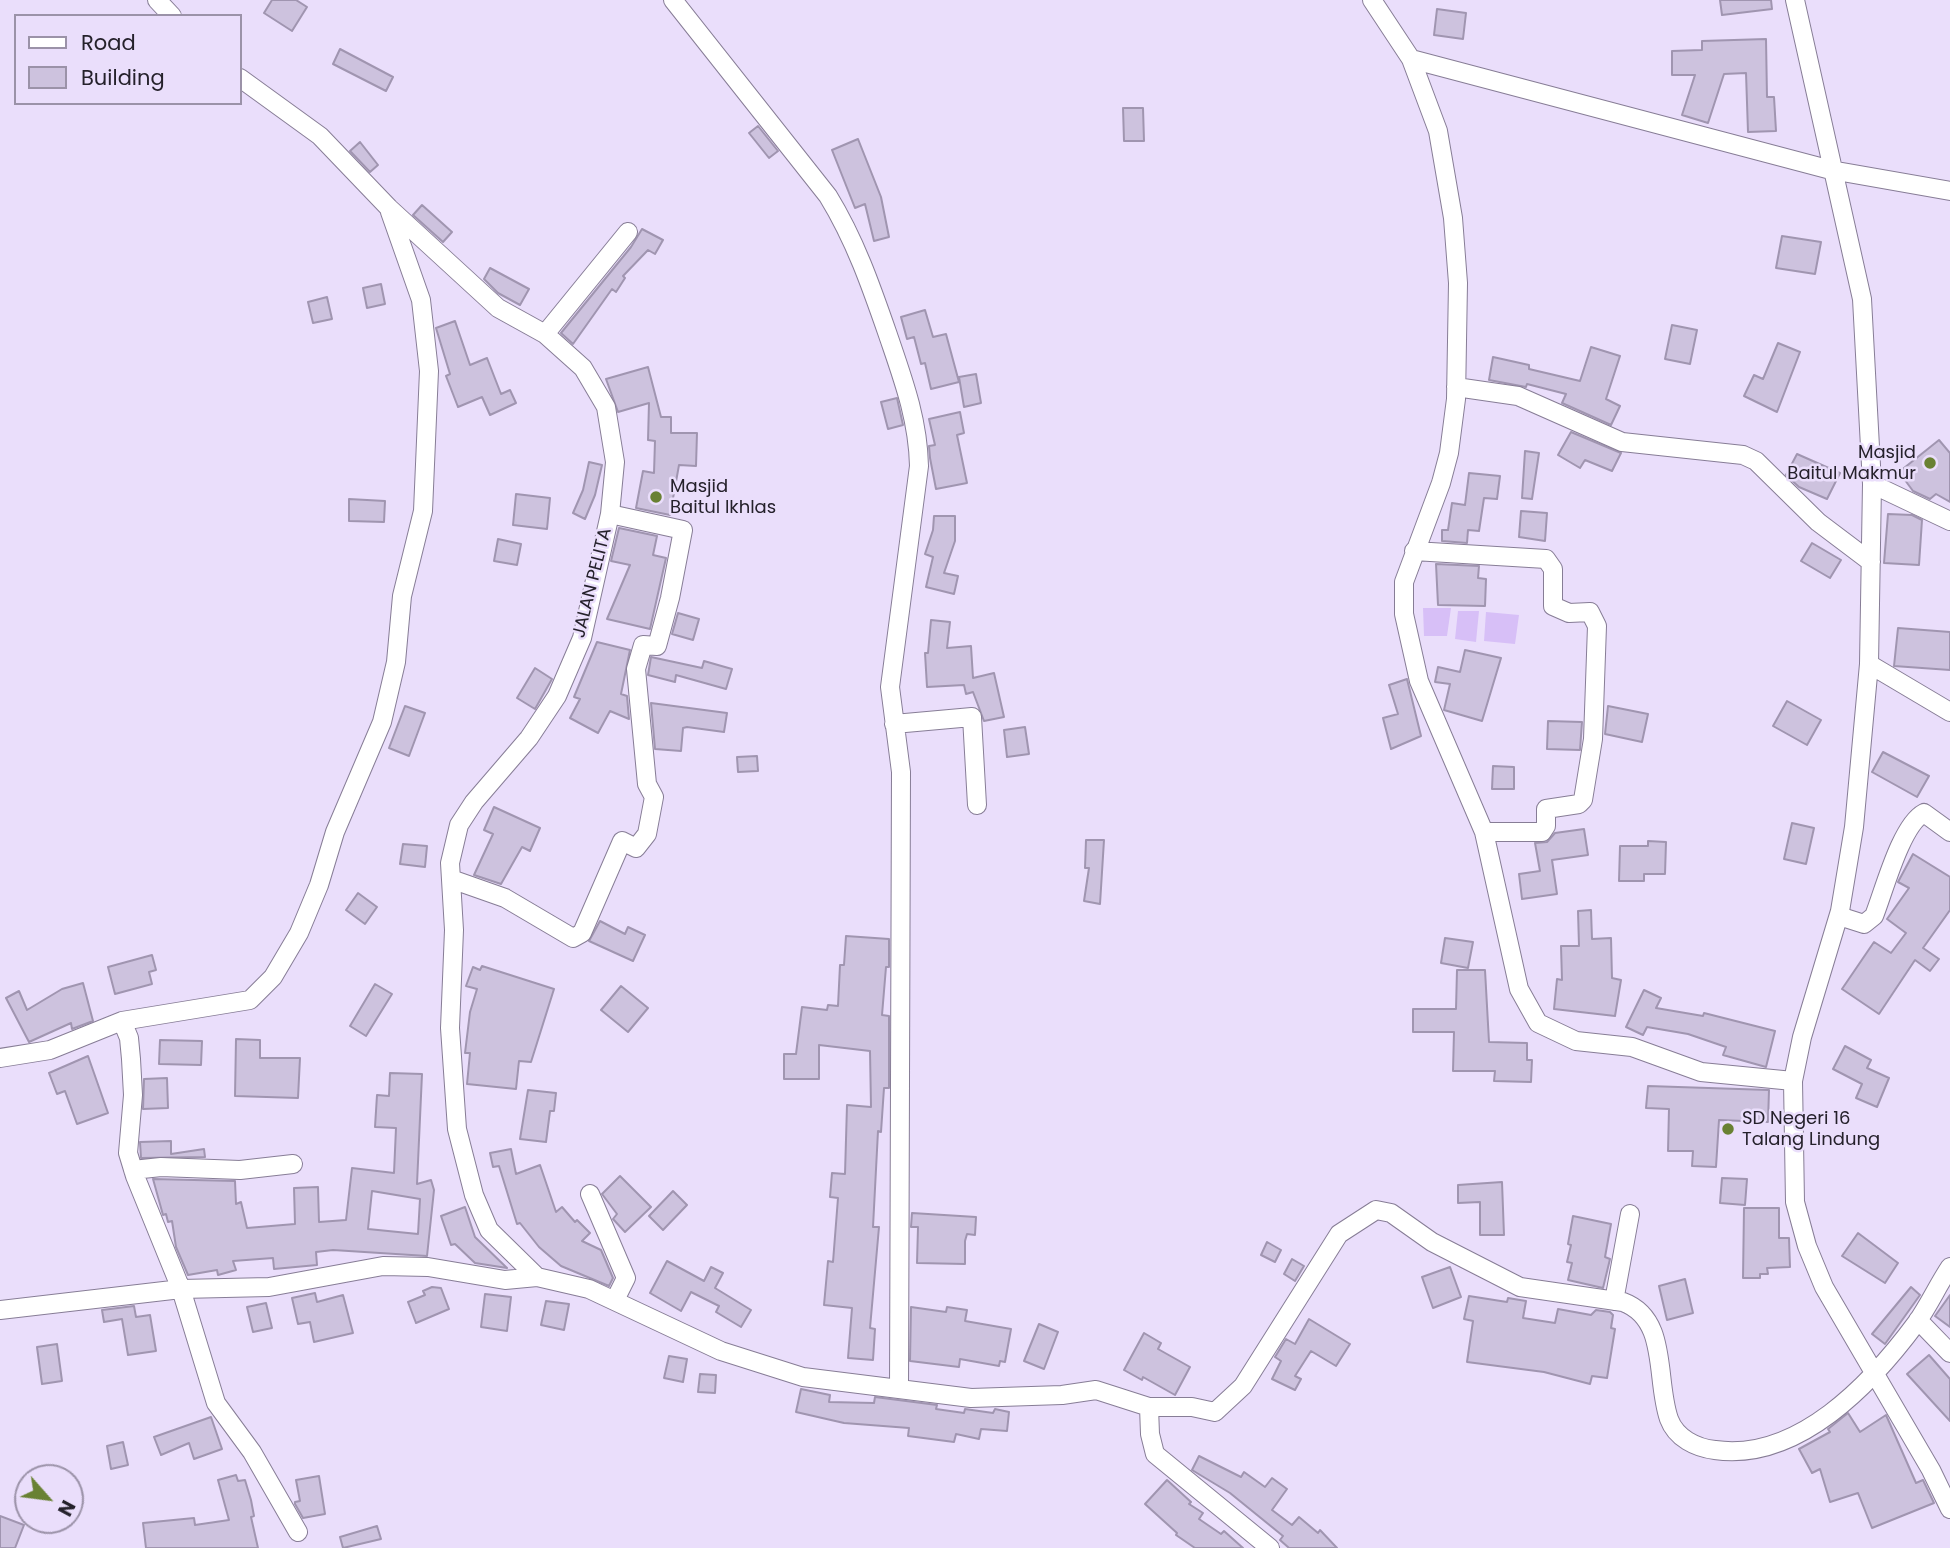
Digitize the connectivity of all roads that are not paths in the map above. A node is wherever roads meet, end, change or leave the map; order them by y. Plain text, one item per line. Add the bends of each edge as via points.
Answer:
1 (157, 0) edge
2 (673, 0) edge
3 (1372, 0) edge
4 (1795, 0) edge
5 (170, 14) edge
6 (1411, 59) junction
7 (242, 79) edge
8 (1832, 170) junction
9 (1950, 191) edge
10 (389, 208) junction
11 (628, 232) dead end
12 (545, 334) junction
13 (1456, 387) junction
14 (1872, 484) junction
15 (610, 514) junction
16 (1950, 521) edge
17 (1414, 551) junction
18 (1871, 562) junction
19 (1869, 664) junction
20 (1950, 712) edge
21 (894, 723) junction
22 (977, 806) dead end
23 (1484, 832) junction
24 (1950, 832) edge
25 (451, 879) junction
26 (1839, 916) junction
27 (122, 1021) junction
28 (0, 1058) edge
29 (1793, 1081) junction
30 (293, 1164) dead end
31 (133, 1170) junction
32 (590, 1194) dead end
33 (1630, 1214) dead end
34 (1950, 1267) edge
35 (537, 1277) junction
36 (181, 1289) junction
37 (615, 1300) junction
38 (1614, 1301) junction
39 (0, 1310) edge
40 (1918, 1320) junction
41 (1950, 1353) edge
42 (1875, 1374) junction
43 (899, 1388) junction
44 (1149, 1407) junction
45 (1950, 1510) edge
46 (298, 1532) dead end
47 (1270, 1548) edge

1 - 5 street
2 - 21 street via 828,196 847,227 907,392 918,432 919,466 892,663
3 - 6 street
4 - 8 street
6 - 8 street
6 - 13 street via 1438,131 1453,218 1458,283
7 - 10 street, JALAN PELITA via 320,136
8 - 9 street
8 - 14 street via 1862,299
10 - 12 street, JALAN PELITA via 498,308
10 - 27 street via 421,300 429,371 423,511 402,596 397,663 382,722 335,832 314,897 273,977 250,1000
11 - 12 street
12 - 15 street, JALAN PELITA via 583,368 606,407 615,461
13 - 17 street via 1449,453
13 - 18 street via 1518,396 1622,442 1743,455 1756,461 1818,522
14 - 16 street
14 - 18 street
15 - 25 street, JALAN PELITA via 582,638 557,696 530,738 459,825
15 - 25 street via 684,530 657,646 643,645 636,668 647,784 654,797 647,834 636,848 622,841 582,933 573,938 505,898
17 - 23 street via 1405,582 1410,650
17 - 23 street via 1546,559 1553,569 1553,606 1569,613 1590,612 1597,626 1593,739 1583,800 1546,809 1542,832
18 - 19 street
19 - 20 street
19 - 26 street via 1854,827
21 - 22 street via 972,717
21 - 43 street via 901,772
23 - 29 street via 1520,989 1538,1023 1576,1041 1632,1047 1701,1072
24 - 26 street via 1924,813 1919,816 1905,835 1874,916 1864,924
25 - 35 street, JALAN PELITA via 450,1028 457,1129 474,1195 489,1230
26 - 29 street
27 - 28 street via 50,1051
27 - 31 street via 131,1059 128,1153
29 - 42 street via 1795,1202 1807,1246 1824,1287
30 - 31 street via 240,1170
31 - 36 street
32 - 37 street via 626,1278
33 - 38 street
34 - 40 street
35 - 36 street via 505,1280 428,1266 383,1266 269,1287
35 - 37 street
36 - 39 street
36 - 46 street via 215,1403 252,1452
37 - 43 street via 733,1355 803,1377
38 - 42 street via 1645,1314 1670,1420 1687,1442 1705,1449 1730,1452 1775,1446 1805,1432
38 - 44 street via 1520,1287 1432,1242 1391,1213 1376,1210 1339,1234 1243,1386 1214,1412
40 - 41 street
40 - 42 street
42 - 45 street
43 - 44 street via 971,1398 1096,1390
44 - 47 street via 1155,1454

